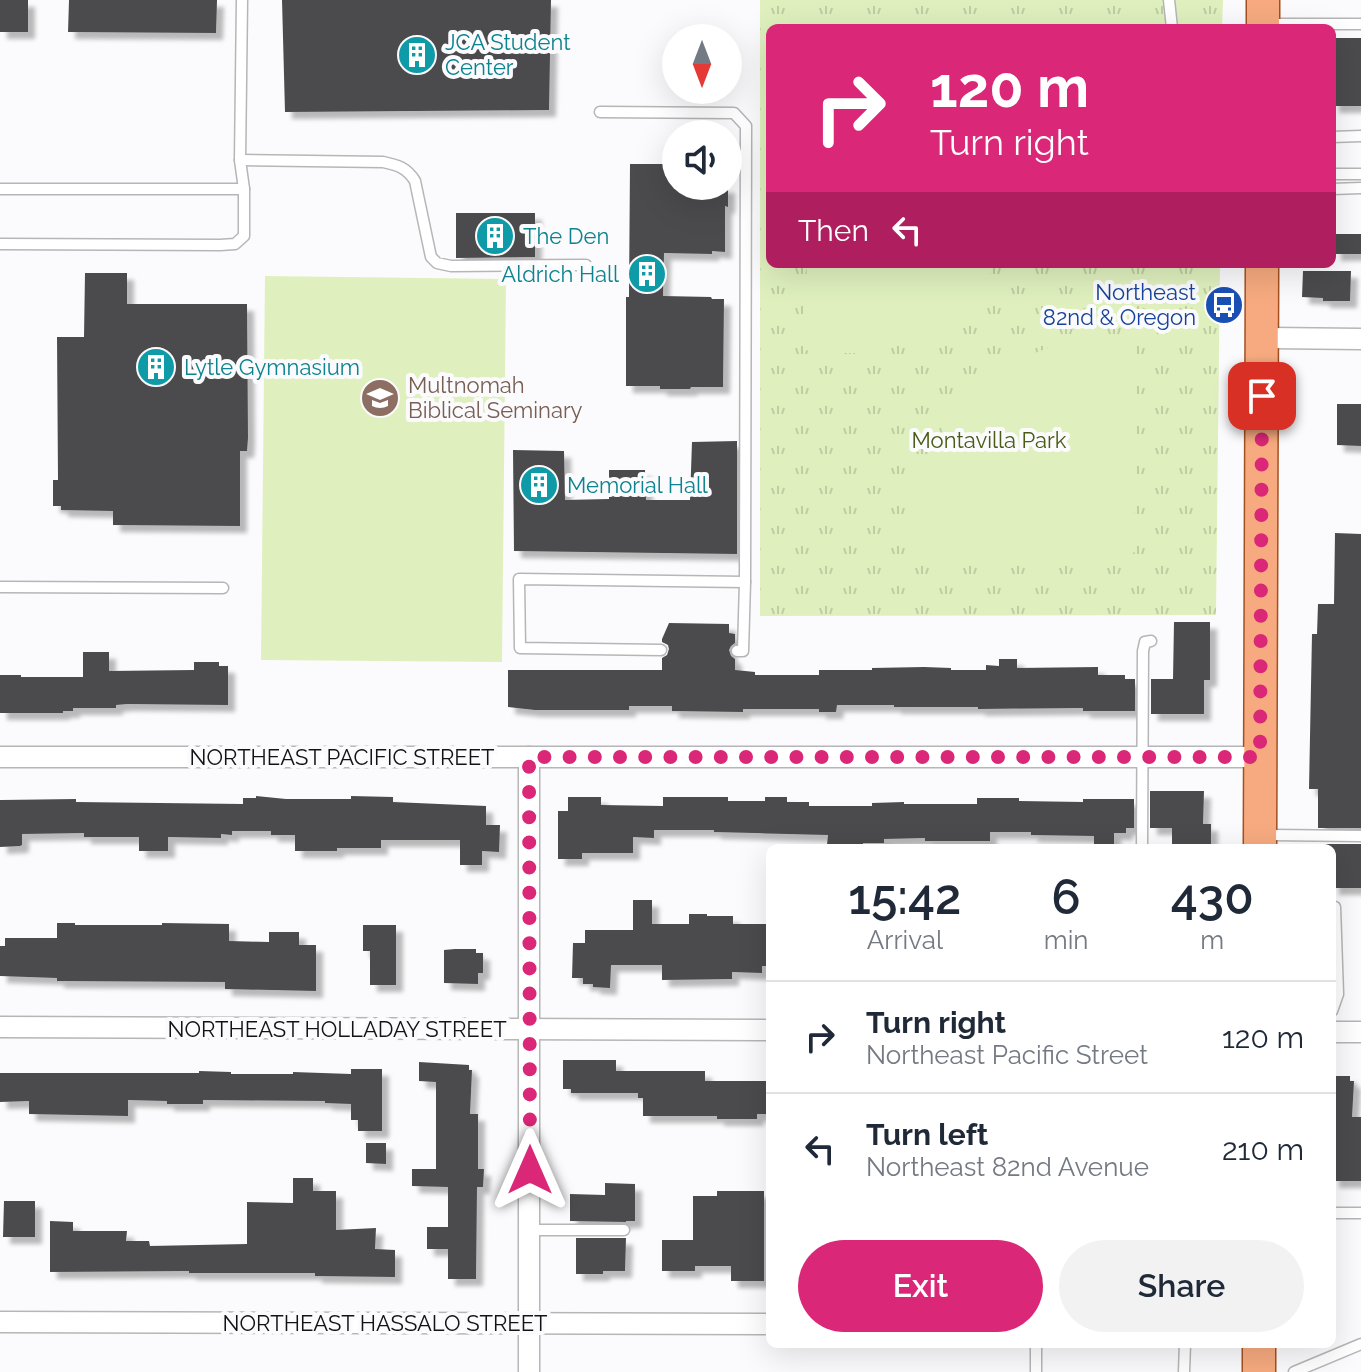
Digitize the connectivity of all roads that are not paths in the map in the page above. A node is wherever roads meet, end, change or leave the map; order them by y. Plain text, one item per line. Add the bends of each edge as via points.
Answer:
1 (242, 0) edge
2 (1169, 0) edge
3 (1263, 17) edge
4 (1172, 24) edge
5 (1361, 24) edge
6 (600, 112) dead end
7 (1361, 136) edge
8 (1336, 137) edge
9 (240, 160) junction
10 (1336, 174) edge
11 (1361, 174) edge
12 (1361, 188) edge
13 (0, 189) edge
14 (244, 189) junction
15 (1336, 189) edge
16 (0, 244) edge
17 (586, 265) dead end
18 (1262, 268) edge
19 (1262, 338) junction
20 (1361, 339) edge
21 (745, 582) junction
22 (0, 587) edge
23 (223, 588) dead end
24 (1151, 641) dead end
25 (661, 650) dead end
26 (737, 651) dead end
27 (0, 757) edge
28 (529, 757) junction
29 (1142, 757) junction
30 (1260, 757) junction
31 (1361, 836) edge
32 (1260, 842) edge
33 (1142, 844) edge
34 (1336, 936) edge
35 (1336, 1000) edge
36 (0, 1027) edge
37 (530, 1030) junction
38 (766, 1030) edge
39 (1336, 1032) edge
40 (1361, 1032) edge
41 (1336, 1213) edge
42 (1361, 1213) edge
43 (530, 1230) junction
44 (624, 1230) dead end
45 (0, 1322) edge
46 (529, 1323) junction
47 (766, 1324) edge
48 (1361, 1344) edge
49 (1036, 1348) edge
50 (1185, 1348) edge
51 (1259, 1348) edge
52 (1307, 1369) edge
53 (529, 1372) edge
54 (1036, 1372) edge
55 (1184, 1372) edge
56 (1259, 1372) edge
57 (1294, 1372) edge

1 - 9 lane
2 - 4 lane
3 - 5 lane
6 - 21 lane via 734,113 746,126
7 - 8 lane
9 - 14 lane
9 - 17 lane via 399,165 415,181 431,257 437,263
10 - 11 lane
12 - 15 lane
13 - 14 lane
14 - 16 lane via 244,236 235,244
18 - 19 main road
19 - 20 street
19 - 30 main road
21 - 25 lane via 519,579 520,648
21 - 26 lane via 743,651
22 - 23 lane
24 - 29 lane via 1145,642 1143,651
27 - 28 street, NORTHEAST PACIFIC STREET
28 - 29 street, NORTHEAST PACIFIC STREET
28 - 37 street
29 - 30 street, NORTHEAST PACIFIC STREET
29 - 33 lane
30 - 32 main road
31 - 32 lane
34 - 35 lane
36 - 37 street, NORTHEAST HOLLADAY STREET
37 - 38 street, NORTHEAST HOLLADAY STREET
37 - 43 street
39 - 40 street
41 - 42 lane
43 - 44 lane
43 - 46 street
45 - 46 street, NORTHEAST HASSALO STREET
46 - 47 street, NORTHEAST HASSALO STREET
46 - 53 street
48 - 52 lane
49 - 54 lane
50 - 55 lane
51 - 56 main road
52 - 57 lane

